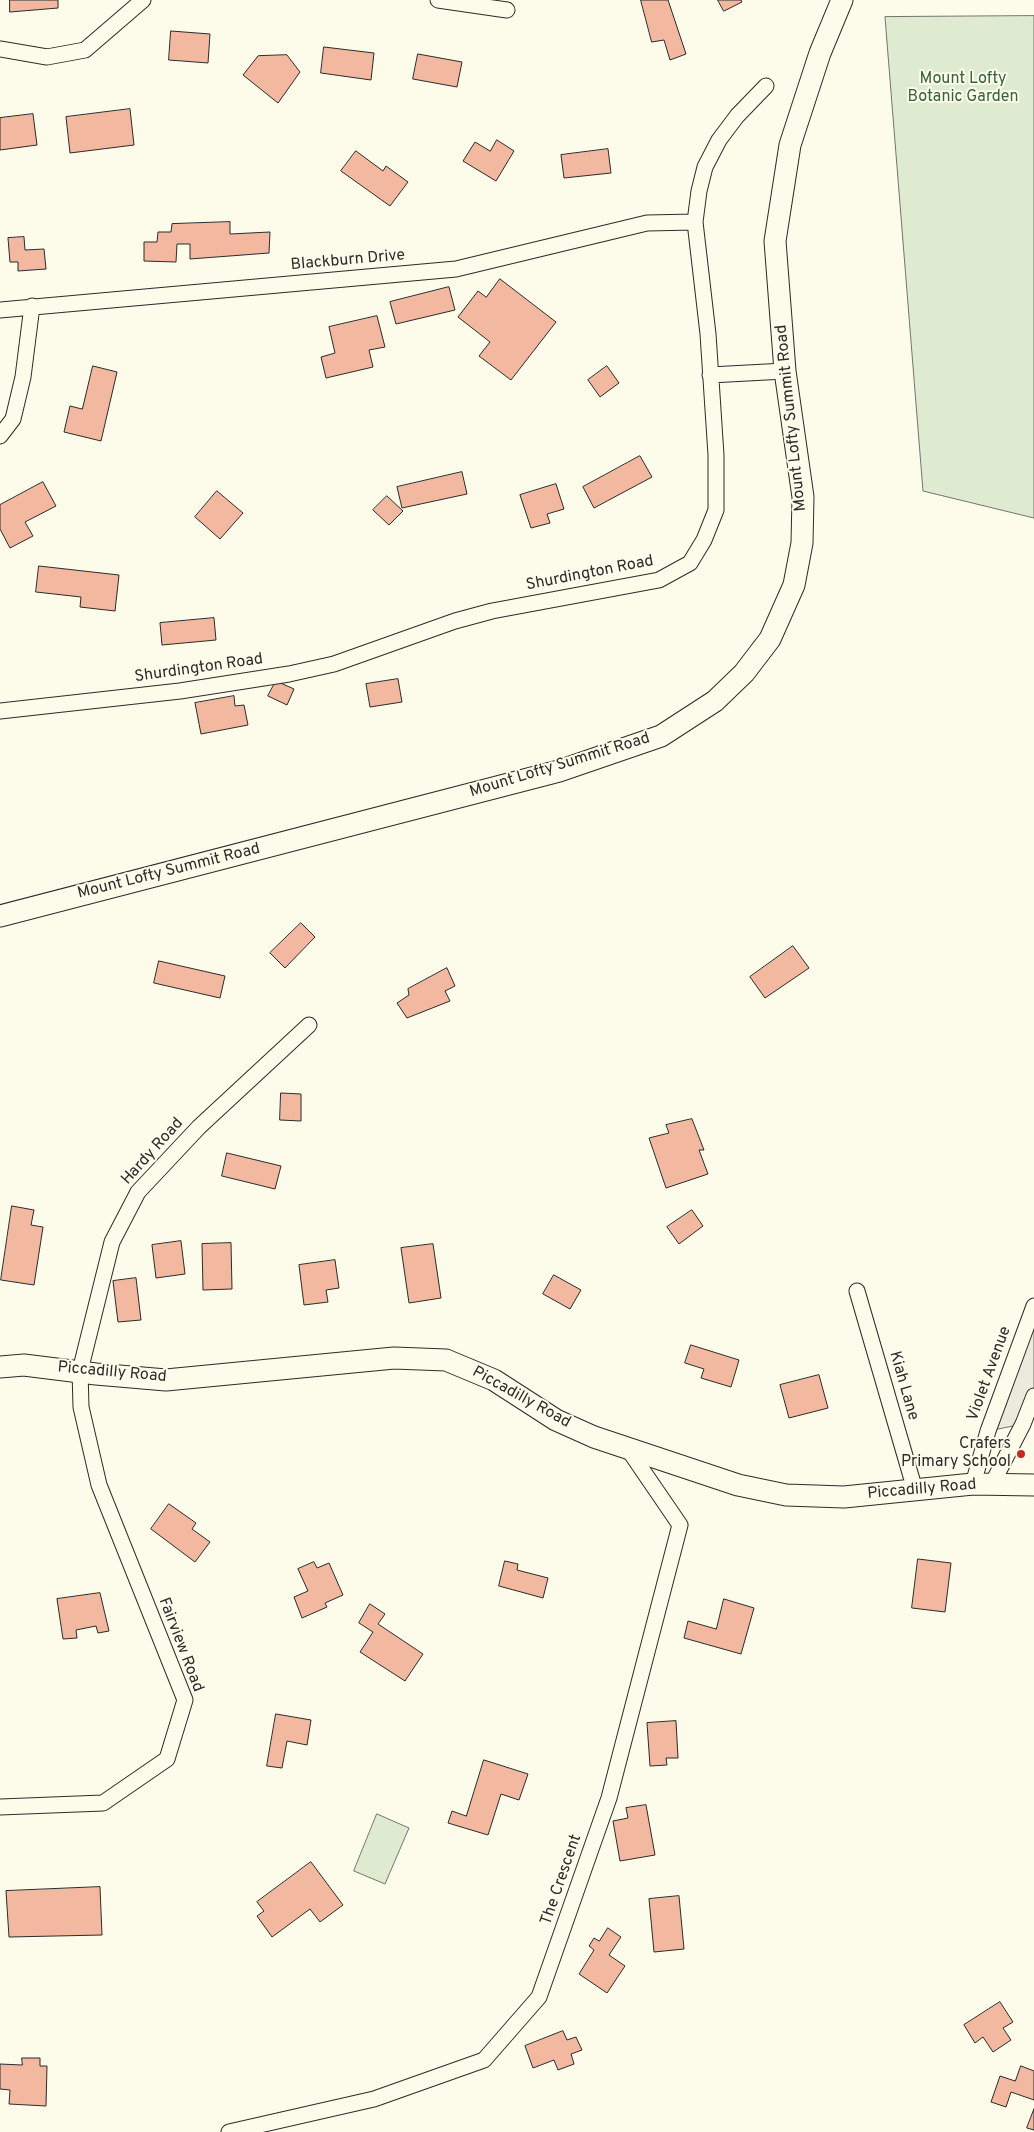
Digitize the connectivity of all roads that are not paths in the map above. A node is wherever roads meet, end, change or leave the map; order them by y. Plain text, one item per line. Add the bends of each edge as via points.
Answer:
1 (143, 0) edge
2 (438, 0) edge
3 (842, 0) edge
4 (507, 10) dead end
5 (0, 49) edge
6 (766, 86) dead end
7 (695, 222) junction
8 (32, 306) junction
9 (0, 310) edge
10 (785, 371) junction
11 (710, 375) junction
12 (0, 436) edge
13 (0, 711) edge
14 (0, 916) edge
15 (309, 1025) dead end
16 (857, 1291) dead end
17 (1034, 1306) edge
18 (0, 1367) edge
19 (80, 1371) junction
20 (1034, 1396) edge
21 (628, 1448) junction
22 (983, 1484) junction
23 (1034, 1485) edge
24 (916, 1490) junction
25 (0, 1807) edge
26 (229, 2132) edge

1 - 5 street via 85,50 47,57
2 - 4 street
3 - 10 main road, Mount Lofty Summit Road via 820,52 790,145 775,241
6 - 7 street, Shurdington Road via 719,140 705,167
7 - 8 street, Blackburn Drive via 647,223 456,269
7 - 11 street, Shurdington Road
8 - 9 street, Blackburn Drive
8 - 12 street via 23,377 13,419
10 - 11 street
10 - 14 main road, Mount Lofty Summit Road via 803,497 802,544 794,585 770,639 744,673 714,701 662,736 559,770
11 - 13 street, Shurdington Road via 716,510 690,563 659,580 492,611 334,664 289,674 180,691
15 - 19 street, Hardy Road via 199,1127 138,1192 112,1242
16 - 24 street, Kiah Lane
17 - 22 street, Violet Avenue via 988,1431
18 - 19 main road, Piccadilly Road via 24,1364
19 - 21 main road, Piccadilly Road via 166,1380 394,1358 446,1360 494,1380 556,1420 594,1438
19 - 25 street, Fairview Road via 81,1407 98,1485 185,1700 167,1759 103,1803
20 - 22 street via 1023,1424
21 - 24 main road, Piccadilly Road via 738,1485 786,1495 844,1497
21 - 26 street, The Crescent via 680,1525 609,1798 539,1997 484,2060 374,2099
22 - 23 main road, Piccadilly Road
22 - 24 main road, Piccadilly Road

